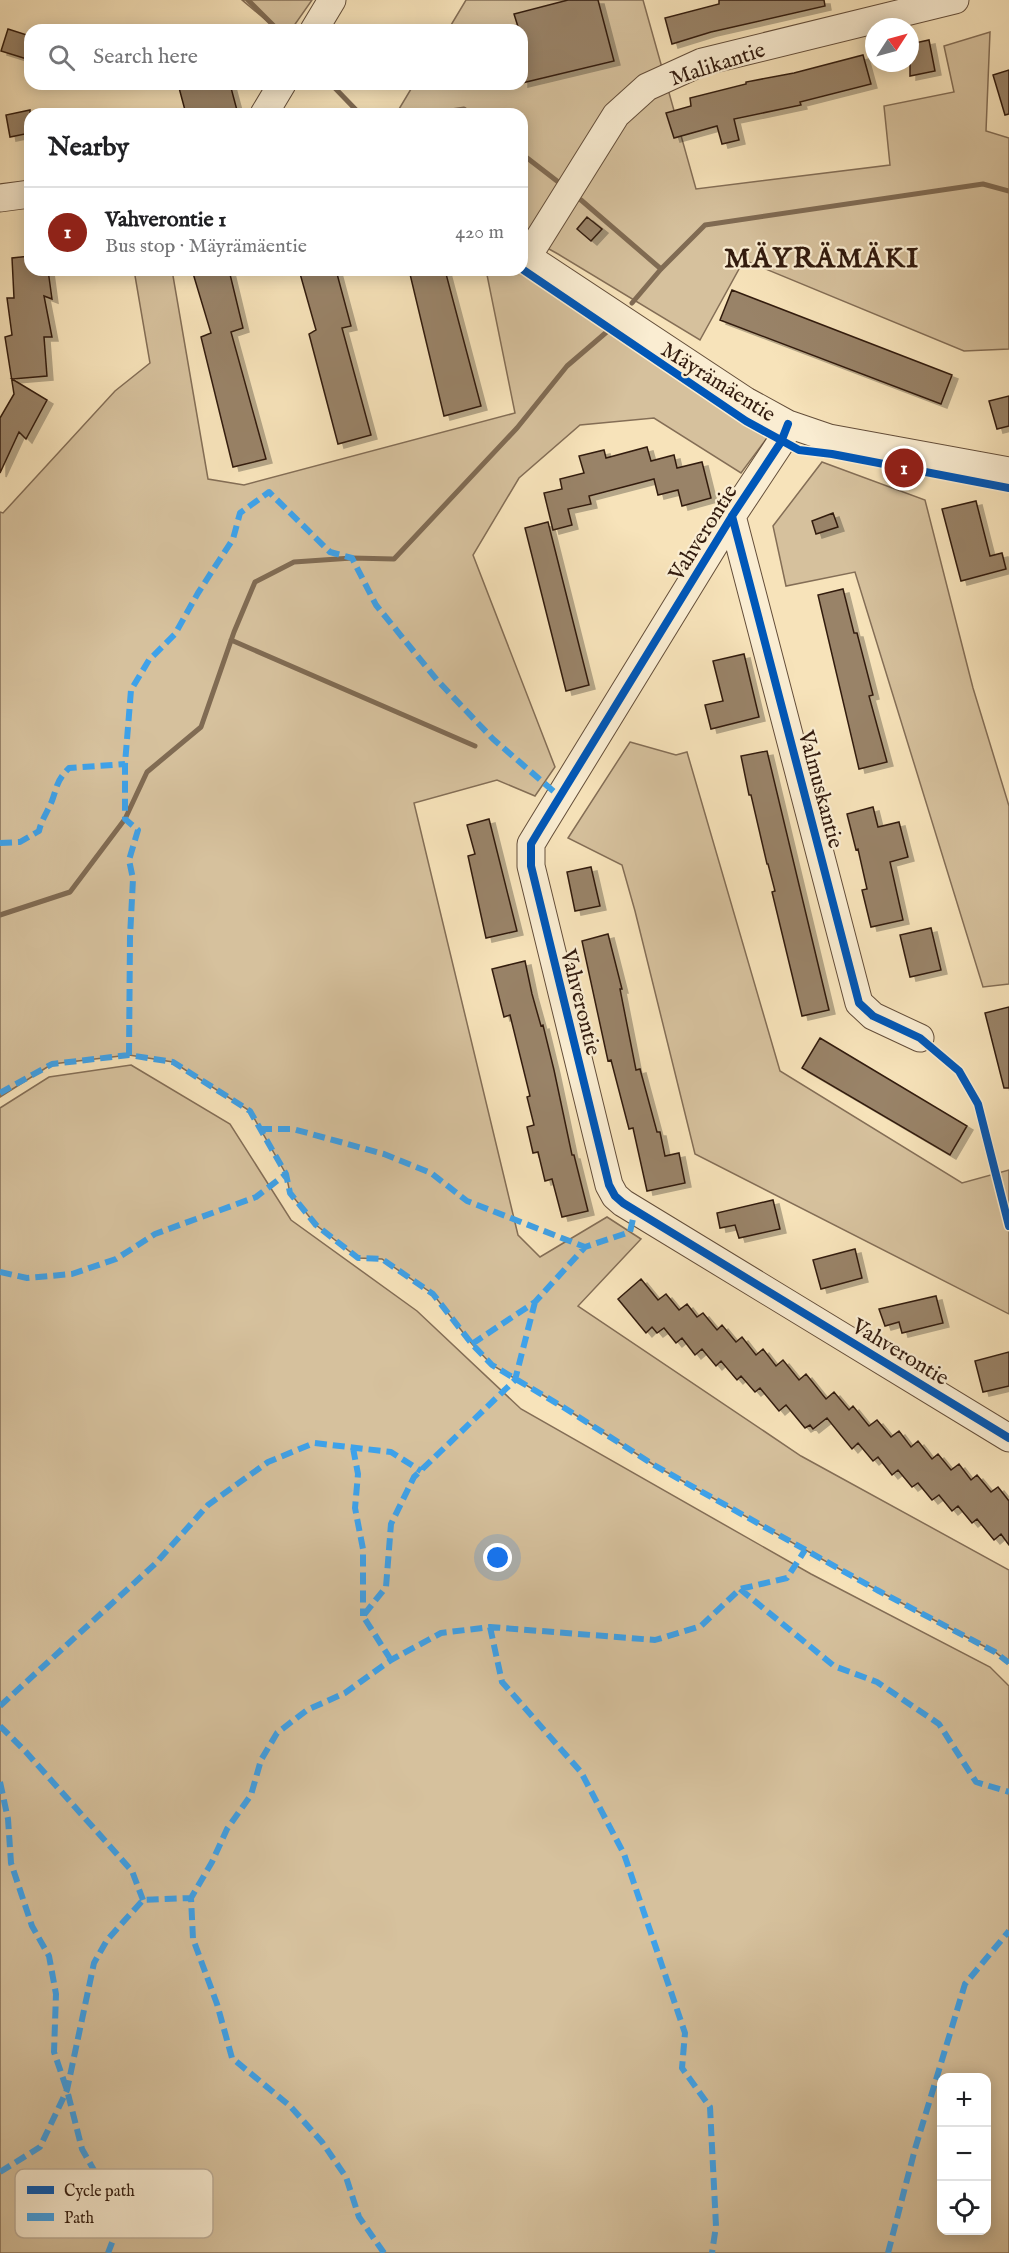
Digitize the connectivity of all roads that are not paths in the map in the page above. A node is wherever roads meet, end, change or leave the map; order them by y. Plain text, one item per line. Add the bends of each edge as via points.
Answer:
1 (332, 0) edge
2 (955, 0) edge
3 (318, 24) edge
4 (278, 90) edge
5 (268, 108) edge
6 (1, 194) edge
7 (24, 195) edge
8 (528, 249) edge
9 (528, 256) edge
10 (788, 424) junction
11 (1009, 471) edge
12 (732, 516) junction
13 (920, 1038) dead end
14 (1009, 1437) edge

1 - 3 street
2 - 8 street, Malikantie via 702,62 647,87 616,115
4 - 5 street
6 - 7 street
9 - 10 street, Mäyrämäentie via 746,401
10 - 11 street, Mäyrämäentie via 829,438
10 - 12 street, Vahverontie via 781,442
12 - 13 street, Valmuskantie via 859,1003 873,1016
12 - 14 street, Vahverontie via 531,844 531,866 609,1185 623,1203

